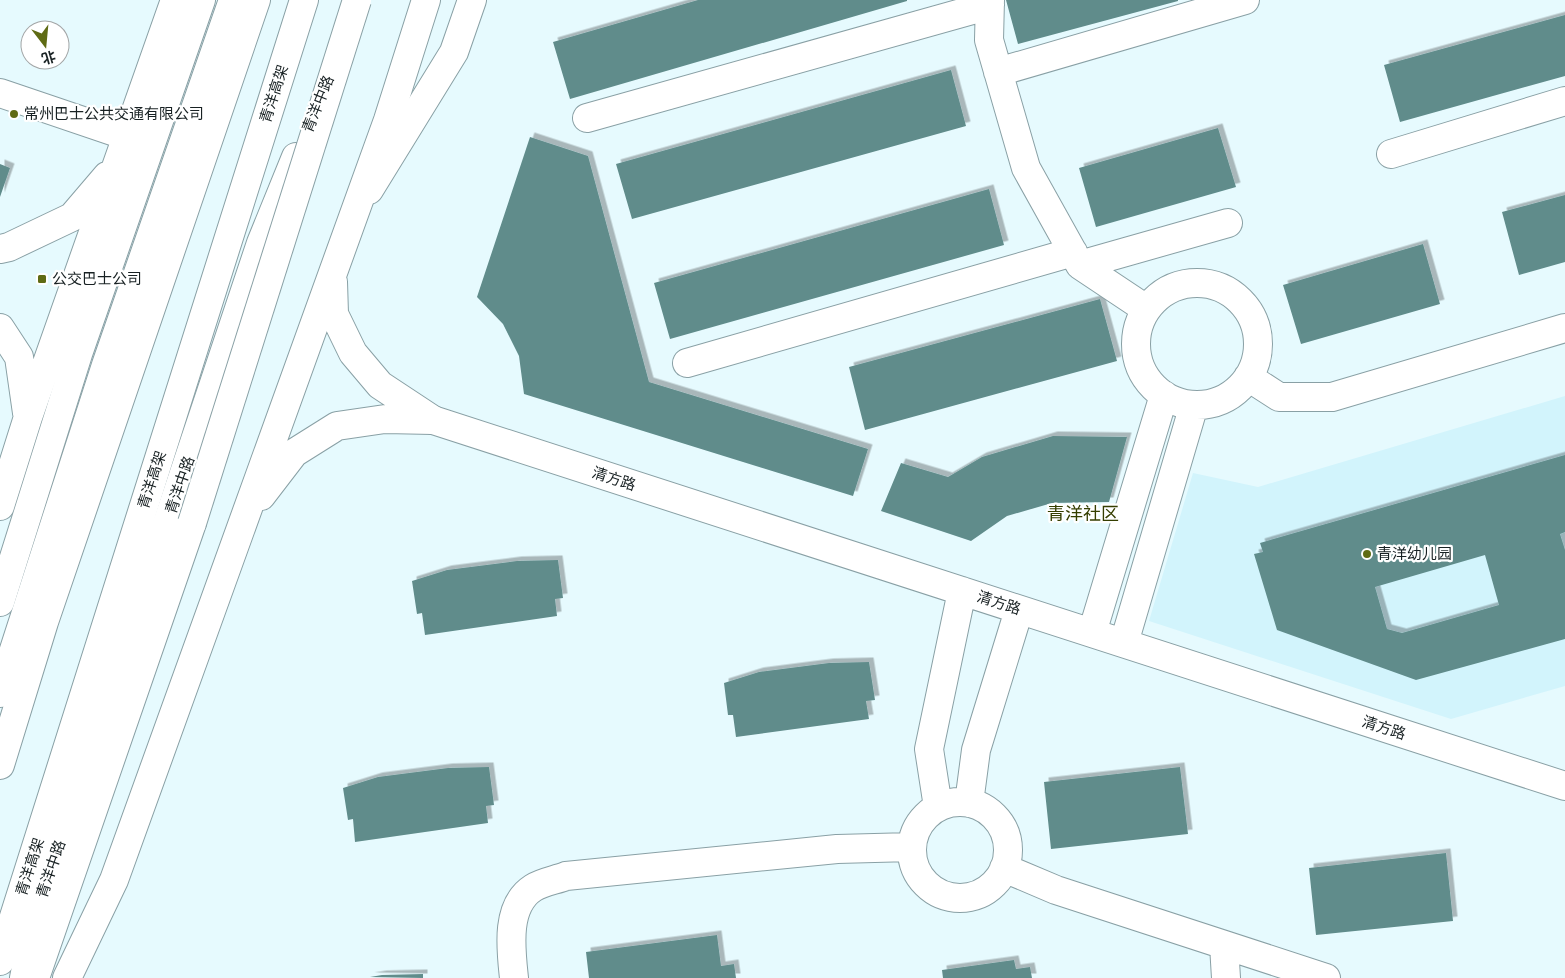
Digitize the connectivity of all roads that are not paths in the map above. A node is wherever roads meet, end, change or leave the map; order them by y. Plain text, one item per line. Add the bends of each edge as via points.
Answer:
1 (175, 0) edge
2 (201, 0) edge
3 (233, 0) edge
4 (256, 0) edge
5 (304, 0) edge
6 (359, 0) edge
7 (426, 0) edge
8 (472, 0) edge
9 (1245, 0) edge
10 (990, 3) edge
11 (998, 72) junction
12 (0, 93) edge
13 (1565, 101) edge
14 (587, 118) dead end
15 (127, 136) junction
16 (1391, 154) dead end
17 (117, 164) junction
18 (352, 220) junction
19 (1228, 223) dead end
20 (0, 249) edge
21 (1077, 259) junction
22 (332, 274) junction
23 (1146, 309) junction
24 (0, 328) edge
25 (1565, 328) edge
26 (687, 363) dead end
27 (1248, 377) junction
28 (1164, 395) junction
29 (1194, 405) junction
30 (28, 416) junction
31 (433, 420) junction
32 (0, 506) edge
33 (244, 520) junction
34 (962, 591) junction
35 (0, 602) edge
36 (1019, 610) junction
37 (1092, 633) junction
38 (1124, 644) junction
39 (0, 693) edge
40 (0, 765) edge
41 (1565, 786) edge
42 (969, 803) junction
43 (938, 807) junction
44 (912, 847) junction
45 (1004, 868) junction
46 (1224, 945) junction
47 (0, 961) edge
48 (24, 978) edge
49 (35, 978) edge
50 (67, 978) edge
51 (514, 978) edge
52 (1226, 978) edge
53 (1326, 978) edge

1 - 15 main road
2 - 35 main road via 78,354
3 - 39 main road via 106,365
4 - 40 main road via 44,622
5 - 47 main road, 青洋高架
6 - 48 main road, 青洋中路 via 261,243 37,912
6 - 49 main road, bridge via 192,523
7 - 18 main road
8 - 18 main road via 454,52
9 - 11 main road
10 - 11 main road via 989,40
10 - 14 main road
11 - 21 main road via 1026,168
12 - 15 main road
13 - 16 main road
15 - 17 main road
17 - 20 main road via 72,218 9,248
17 - 30 main road
18 - 22 main road
19 - 21 main road
21 - 23 main road
21 - 26 main road
22 - 31 main road via 334,314 353,353 380,385
22 - 33 main road
23 - 27 main road via 1161,294 1180,284 1202,282 1223,288 1239,298 1251,313 1258,332 1259,351 1254,370
23 - 28 main road via 1137,328 1136,350 1141,371
24 - 30 main road via 19,357
25 - 27 main road via 1332,397 1279,397
27 - 29 main road via 1243,386 1228,398 1210,405
28 - 29 main road via 1171,400
28 - 37 main road
29 - 38 main road
30 - 32 main road
31 - 33 main road via 385,419 337,426 294,453
31 - 34 main road, 清方路
33 - 50 main road via 114,880
34 - 36 main road, 清方路
34 - 43 main road via 929,749
36 - 37 main road, 清方路
36 - 42 main road via 976,750
37 - 38 main road, 清方路
38 - 41 main road, 清方路
42 - 43 main road via 954,802
42 - 45 main road via 995,817 1004,830 1008,844
43 - 44 main road via 920,824
44 - 45 main road via 914,864 921,879 948,897 965,898 979,894 992,886
44 - 51 main road via 837,849 566,876 533,888 516,905 511,948
45 - 46 main road via 1056,890
46 - 52 main road
46 - 53 main road

